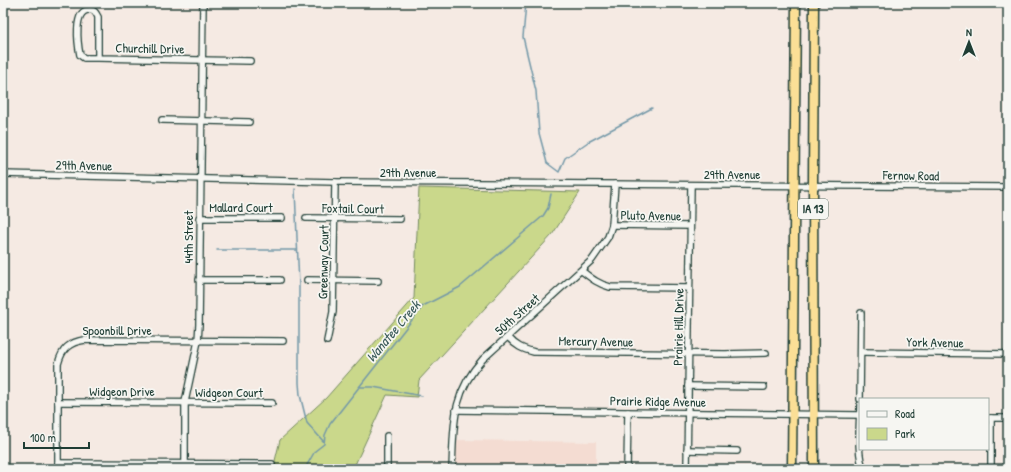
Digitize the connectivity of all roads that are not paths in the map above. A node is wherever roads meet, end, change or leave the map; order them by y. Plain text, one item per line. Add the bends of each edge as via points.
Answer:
1 (203, 3) edge
2 (796, 3) edge
3 (814, 3) edge
4 (98, 58) junction
5 (202, 61) junction
6 (250, 61) dead end
7 (162, 120) dead end
8 (201, 121) junction
9 (249, 122) dead end
10 (3, 174) edge
11 (200, 178) junction
12 (335, 182) junction
13 (615, 184) junction
14 (691, 185) junction
15 (794, 185) junction
16 (813, 185) junction
17 (1008, 187) edge
18 (199, 218) junction
19 (282, 218) dead end
20 (306, 218) dead end
21 (334, 218) junction
22 (400, 219) dead end
23 (612, 225) junction
24 (690, 226) junction
25 (582, 270) junction
26 (199, 280) junction
27 (280, 280) dead end
28 (306, 280) dead end
29 (334, 280) junction
30 (378, 281) dead end
31 (689, 288) junction
32 (861, 313) dead end
33 (508, 337) junction
34 (198, 341) junction
35 (282, 341) dead end
36 (327, 341) dead end
37 (861, 352) junction
38 (766, 353) dead end
39 (688, 354) junction
40 (1008, 354) edge
41 (688, 386) junction
42 (764, 387) dead end
43 (860, 398) edge
44 (58, 402) junction
45 (186, 402) junction
46 (272, 403) dead end
47 (456, 410) junction
48 (628, 412) junction
49 (688, 412) junction
50 (792, 414) junction
51 (814, 414) junction
52 (859, 415) edge
53 (990, 418) edge
54 (1008, 418) edge
55 (387, 436) dead end
56 (687, 450) junction
57 (859, 450) edge
58 (736, 451) dead end
59 (272, 464) dead end
60 (58, 466) edge
61 (185, 466) edge
62 (387, 469) edge
63 (452, 469) edge
64 (627, 469) edge
65 (687, 469) edge
66 (792, 469) edge
67 (814, 469) edge
68 (864, 469) edge
69 (991, 469) edge

1 - 5 street, 44th Street
2 - 15 highway, IA 13
3 - 16 highway, IA 13
4 - 4 street, Churchill Drive via 98,17 96,12 87,9 79,15 78,48 84,58
4 - 5 street, Churchill Drive
5 - 6 street, Churchill Drive
5 - 8 street, 44th Street
7 - 8 street
8 - 9 street
8 - 11 street, 44th Street
10 - 11 street, 29th Avenue
11 - 12 street, 29th Avenue
11 - 18 street, 44th Street
12 - 13 street, 29th Avenue
12 - 21 street, Greenway Court
13 - 14 street, 29th Avenue
13 - 23 street, 50th Street
14 - 15 street, 29th Avenue
14 - 24 street, Prairie Hill Drive
15 - 16 street, 29th Avenue
15 - 50 highway, IA 13
16 - 17 street, Fernow Road
16 - 51 highway, IA 13
18 - 19 street, Mallard Court
18 - 26 street, 44th Street
20 - 21 street, Foxtail Court
21 - 22 street, Foxtail Court
21 - 29 street, Greenway Court
23 - 24 street, Pluto Avenue
23 - 25 street, 50th Street via 600,249
24 - 31 street, Prairie Hill Drive
25 - 31 street via 601,285 610,287
25 - 33 street, 50th Street
26 - 27 street
26 - 34 street, 44th Street
28 - 29 street
29 - 30 street
29 - 36 street, Greenway Court via 333,312
31 - 39 street, Prairie Hill Drive
32 - 37 street
33 - 39 street, Mercury Avenue via 522,349 534,352
33 - 47 street, 50th Street via 474,369 462,391
34 - 35 street, Spoonbill Drive
34 - 44 street, Spoonbill Drive via 75,341 61,354 58,364
34 - 45 street, 44th Street
37 - 40 street, York Avenue
37 - 43 street
38 - 39 street, Mercury Avenue
39 - 41 street, Prairie Hill Drive
41 - 42 street
41 - 49 street, Prairie Hill Drive
44 - 45 street, Widgeon Drive
44 - 60 street, Spoonbill Drive
45 - 46 street, Widgeon Court
45 - 61 street, 44th Street
47 - 48 street, Prairie Ridge Avenue
47 - 63 street, 50th Street
48 - 49 street, Prairie Ridge Avenue
48 - 64 street
49 - 50 street, Prairie Ridge Avenue
49 - 56 street, Prairie Hill Drive
50 - 51 street, Prairie Ridge Avenue
50 - 66 highway, IA 13
51 - 52 street, Prairie Ridge Avenue
51 - 67 highway, IA 13
53 - 54 street
53 - 69 street
55 - 62 street
56 - 58 street
56 - 65 street, Prairie Hill Drive
57 - 68 street
59 - 61 street
60 - 61 street

